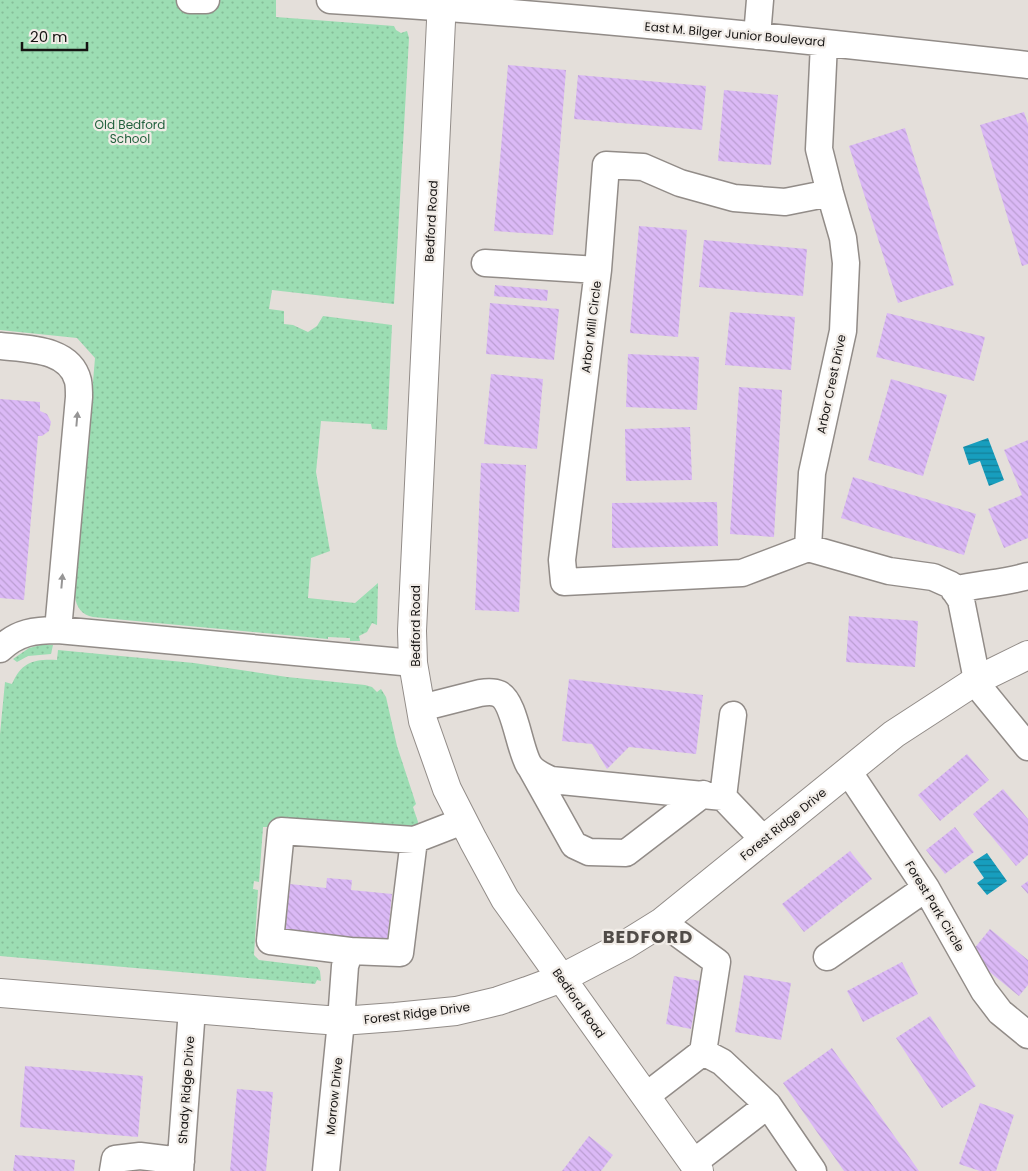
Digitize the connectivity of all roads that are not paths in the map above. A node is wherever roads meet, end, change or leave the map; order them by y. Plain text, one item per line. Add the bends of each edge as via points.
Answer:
1 (190, 0) edge
2 (206, 0) edge
3 (330, 0) edge
4 (760, 0) edge
5 (376, 1) edge
6 (442, 4) edge
7 (757, 36) junction
8 (824, 42) junction
9 (1028, 65) edge
10 (830, 193) junction
11 (485, 263) dead end
12 (598, 270) junction
13 (0, 346) edge
14 (808, 548) junction
15 (1028, 576) edge
16 (954, 590) junction
17 (58, 630) junction
18 (0, 648) edge
19 (1028, 655) edge
20 (413, 663) junction
21 (977, 680) junction
22 (421, 708) junction
23 (733, 715) dead end
24 (1028, 747) edge
25 (531, 767) junction
26 (848, 771) junction
27 (713, 796) junction
28 (463, 821) junction
29 (414, 840) junction
30 (764, 840) junction
31 (926, 888) junction
32 (662, 922) junction
33 (350, 951) junction
34 (827, 957) dead end
35 (562, 978) junction
36 (0, 993) edge
37 (192, 1009) junction
38 (341, 1021) junction
39 (1028, 1035) edge
40 (703, 1052) junction
41 (646, 1096) junction
42 (768, 1105) junction
43 (180, 1166) edge
44 (696, 1167) edge
45 (113, 1171) edge
46 (326, 1171) edge
47 (813, 1171) edge

1 - 2 street
3 - 5 street, East M. Bilger Junior Boulevard
4 - 7 street
5 - 6 street, East M. Bilger Junior Boulevard
6 - 7 street, East M. Bilger Junior Boulevard
6 - 20 main road, Bedford Road
7 - 8 street, East M. Bilger Junior Boulevard
8 - 9 street, East M. Bilger Junior Boulevard
8 - 10 street, Arbor Crest Drive via 819,149
10 - 12 street, Arbor Mill Circle via 784,202 734,198 680,183 643,167 606,165
10 - 14 street, Arbor Crest Drive via 843,238 846,263 843,331 812,473
11 - 12 street
12 - 14 street, Arbor Mill Circle via 562,560 564,582 742,573
17 -> 13 street via 78,380 69,364 50,352
14 - 16 street via 889,571 934,577 951,585
15 - 16 street
16 - 21 street via 961,600
17 - 18 street via 21,634
17 - 20 street
19 - 21 main road, Forest Ridge Drive
20 - 22 main road, Bedford Road
21 - 24 street
21 - 26 main road, Forest Ridge Drive via 894,734
22 - 25 street via 480,693 500,695 508,704
22 - 28 main road, Bedford Road via 447,789
23 - 27 street
25 - 27 street via 551,780
25 - 27 street via 574,845 589,852 626,854
26 - 30 main road, Forest Ridge Drive
26 - 31 street, Forest Park Circle
27 - 30 street
28 - 29 street
28 - 35 main road, Bedford Road via 505,899
29 - 33 street via 400,953
29 - 33 street via 281,831 270,942
30 - 32 main road, Forest Ridge Drive
31 - 34 street
31 - 39 street, Forest Park Circle via 984,991 1000,1012
32 - 35 main road, Forest Ridge Drive
32 - 40 street via 717,962
33 - 38 street, Morrow Drive via 345,966
35 - 38 main road, Forest Ridge Drive via 498,1002 456,1011
35 - 41 main road, Bedford Road
36 - 37 main road, Forest Ridge Drive
37 - 38 main road, Forest Ridge Drive
37 - 43 street, Shady Ridge Drive
38 - 46 street, Morrow Drive
40 - 41 street
40 - 42 street via 722,1062
41 - 44 main road, Bedford Road
42 - 44 street
42 - 47 street
43 - 45 street via 140,1156 115,1159

